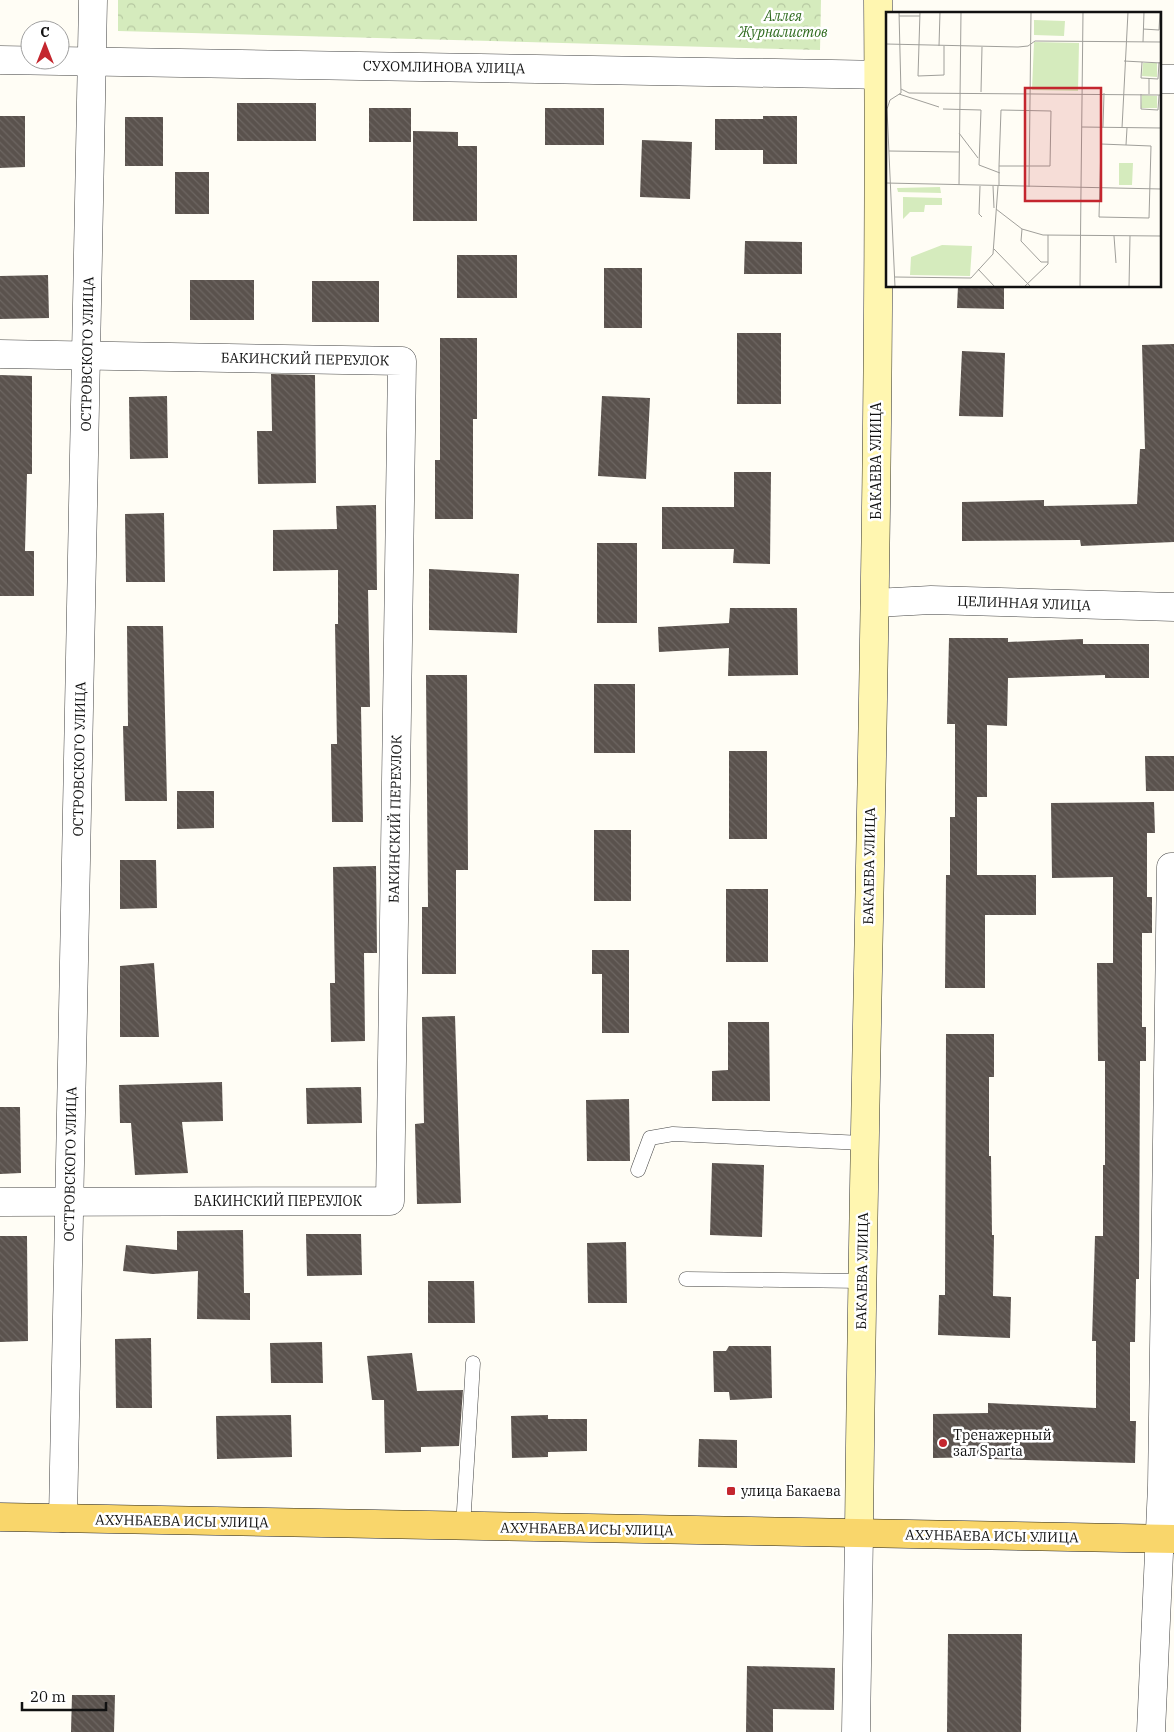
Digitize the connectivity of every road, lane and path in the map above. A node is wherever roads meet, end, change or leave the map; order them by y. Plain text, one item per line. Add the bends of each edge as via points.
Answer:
1 (93, 0) edge
2 (878, 0) edge
3 (0, 60) edge
4 (92, 60) junction
5 (883, 75) edge
6 (0, 354) edge
7 (87, 356) junction
8 (875, 603) junction
9 (1174, 607) edge
10 (1174, 867) edge
11 (863, 1143) junction
12 (638, 1170) dead end
13 (69, 1201) junction
14 (0, 1202) edge
15 (686, 1279) dead end
16 (862, 1281) junction
17 (473, 1363) dead end
18 (0, 1517) edge
19 (63, 1518) junction
20 (463, 1527) junction
21 (859, 1534) junction
22 (1167, 1539) edge
23 (856, 1732) edge
24 (1152, 1732) edge

1 - 4 street, ОСТРОВСКОГО УЛИЦА
2 - 5 main road, БАКАЕВА УЛИЦА
3 - 4 street, СУХОМЛИНОВА УЛИЦА
4 - 5 street, СУХОМЛИНОВА УЛИЦА
4 - 7 street, ОСТРОВСКОГО УЛИЦА
5 - 8 main road, БАКАЕВА УЛИЦА
6 - 7 street
7 - 13 street, ОСТРОВСКОГО УЛИЦА
7 - 13 street, БАКИНСКИЙ ПЕРЕУЛОК via 402,361 390,1201
8 - 9 street, ЦЕЛИННАЯ УЛИЦА via 931,600
8 - 11 main road, БАКАЕВА УЛИЦА
10 - 22 street via 1171,866
11 - 12 lane via 673,1134 650,1138
11 - 16 main road, БАКАЕВА УЛИЦА
13 - 14 street, БАКИНСКИЙ ПЕРЕУЛОК
13 - 19 street, ОСТРОВСКОГО УЛИЦА
15 - 16 lane
16 - 21 main road, БАКАЕВА УЛИЦА
17 - 20 lane
18 - 19 main road, АХУНБАЕВА ИСЫ УЛИЦА
19 - 20 main road, АХУНБАЕВА ИСЫ УЛИЦА
20 - 21 main road, АХУНБАЕВА ИСЫ УЛИЦА
21 - 22 main road, АХУНБАЕВА ИСЫ УЛИЦА
21 - 23 street, БАКАЕВА УЛИЦА
22 - 24 street

